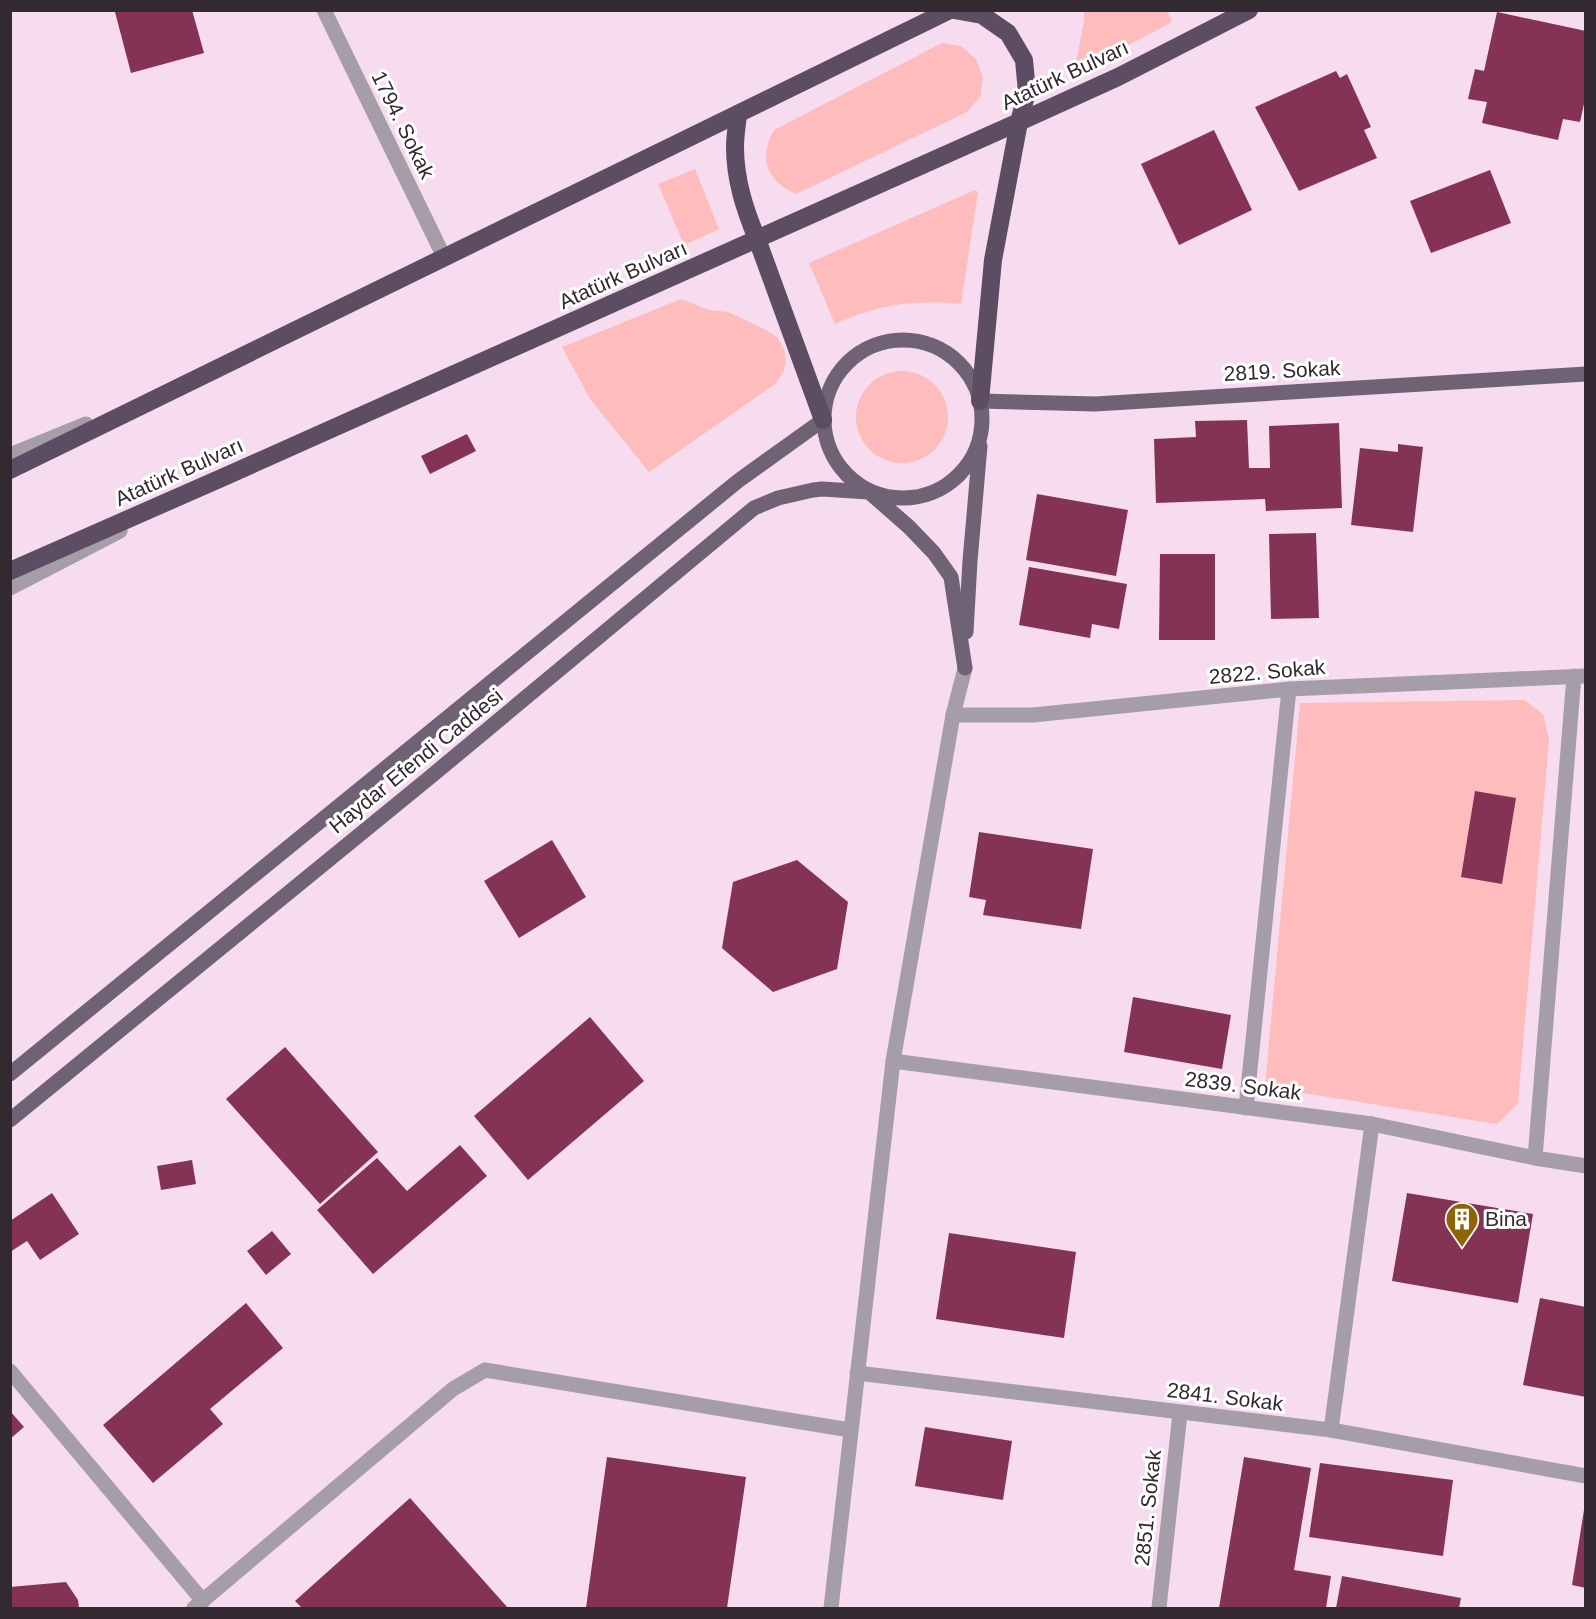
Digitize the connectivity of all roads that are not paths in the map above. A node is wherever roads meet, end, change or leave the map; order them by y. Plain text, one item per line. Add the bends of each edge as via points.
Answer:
1 (324, 10) edge
2 (952, 10) edge
3 (1249, 10) edge
4 (738, 114) junction
5 (1019, 122) junction
6 (757, 240) junction
7 (444, 257) junction
8 (1586, 374) edge
9 (183, 384) junction
10 (980, 401) junction
11 (823, 420) junction
12 (982, 428) junction
13 (10, 455) edge
14 (10, 470) edge
15 (226, 476) junction
16 (869, 492) junction
17 (10, 570) edge
18 (10, 588) edge
19 (965, 668) junction
20 (1580, 676) edge
21 (1289, 689) junction
22 (953, 715) junction
23 (893, 1061) junction
24 (10, 1074) edge
25 (1246, 1108) junction
26 (10, 1120) edge
27 (1372, 1124) junction
28 (1535, 1158) junction
29 (1586, 1166) edge
30 (10, 1371) edge
31 (857, 1373) junction
32 (1180, 1413) junction
33 (850, 1430) junction
34 (1331, 1430) junction
35 (1586, 1476) edge
36 (199, 1605) edge
37 (831, 1608) edge
38 (1159, 1608) edge

1 - 7 street, 1794. Sokak
2 - 4 highway
2 - 5 highway via 982,15 1008,33 1024,60 1027,92
3 - 5 highway, Atatürk Bulvarı
4 - 6 highway via 738,180
4 - 7 highway
5 - 6 highway, Atatürk Bulvarı
5 - 10 highway via 993,260
6 - 11 highway
6 - 15 highway, Atatürk Bulvarı
7 - 9 highway
8 - 10 main road, 2819. Sokak via 1095,404
9 - 13 street
9 - 14 highway
10 - 11 main road via 968,374 948,354 922,342 893,340 865,349 842,367 828,392
10 - 12 main road
11 - 16 main road via 826,442 836,463
11 - 24 main road, Haydar Efendi Caddesi via 738,481
12 - 16 main road via 973,456 955,480 929,495 899,499
12 - 19 main road
15 - 17 highway, Atatürk Bulvarı
15 - 18 street
16 - 19 main road via 909,527 951,577
16 - 26 main road, Haydar Efendi Caddesi via 804,491 754,508
19 - 22 street
20 - 21 street, 2822. Sokak
20 - 28 street
21 - 22 street, 2822. Sokak via 1034,715
21 - 25 street
22 - 23 street
23 - 25 street, 2839. Sokak
23 - 31 street
25 - 27 street, 2839. Sokak
27 - 28 street, 2839. Sokak
27 - 34 street
28 - 29 street, 2839. Sokak
30 - 36 street
31 - 32 street, 2841. Sokak
31 - 33 street
32 - 34 street, 2841. Sokak
32 - 38 street, 2851. Sokak
33 - 36 street via 485,1370 453,1389
33 - 37 street
34 - 35 street, 2841. Sokak

